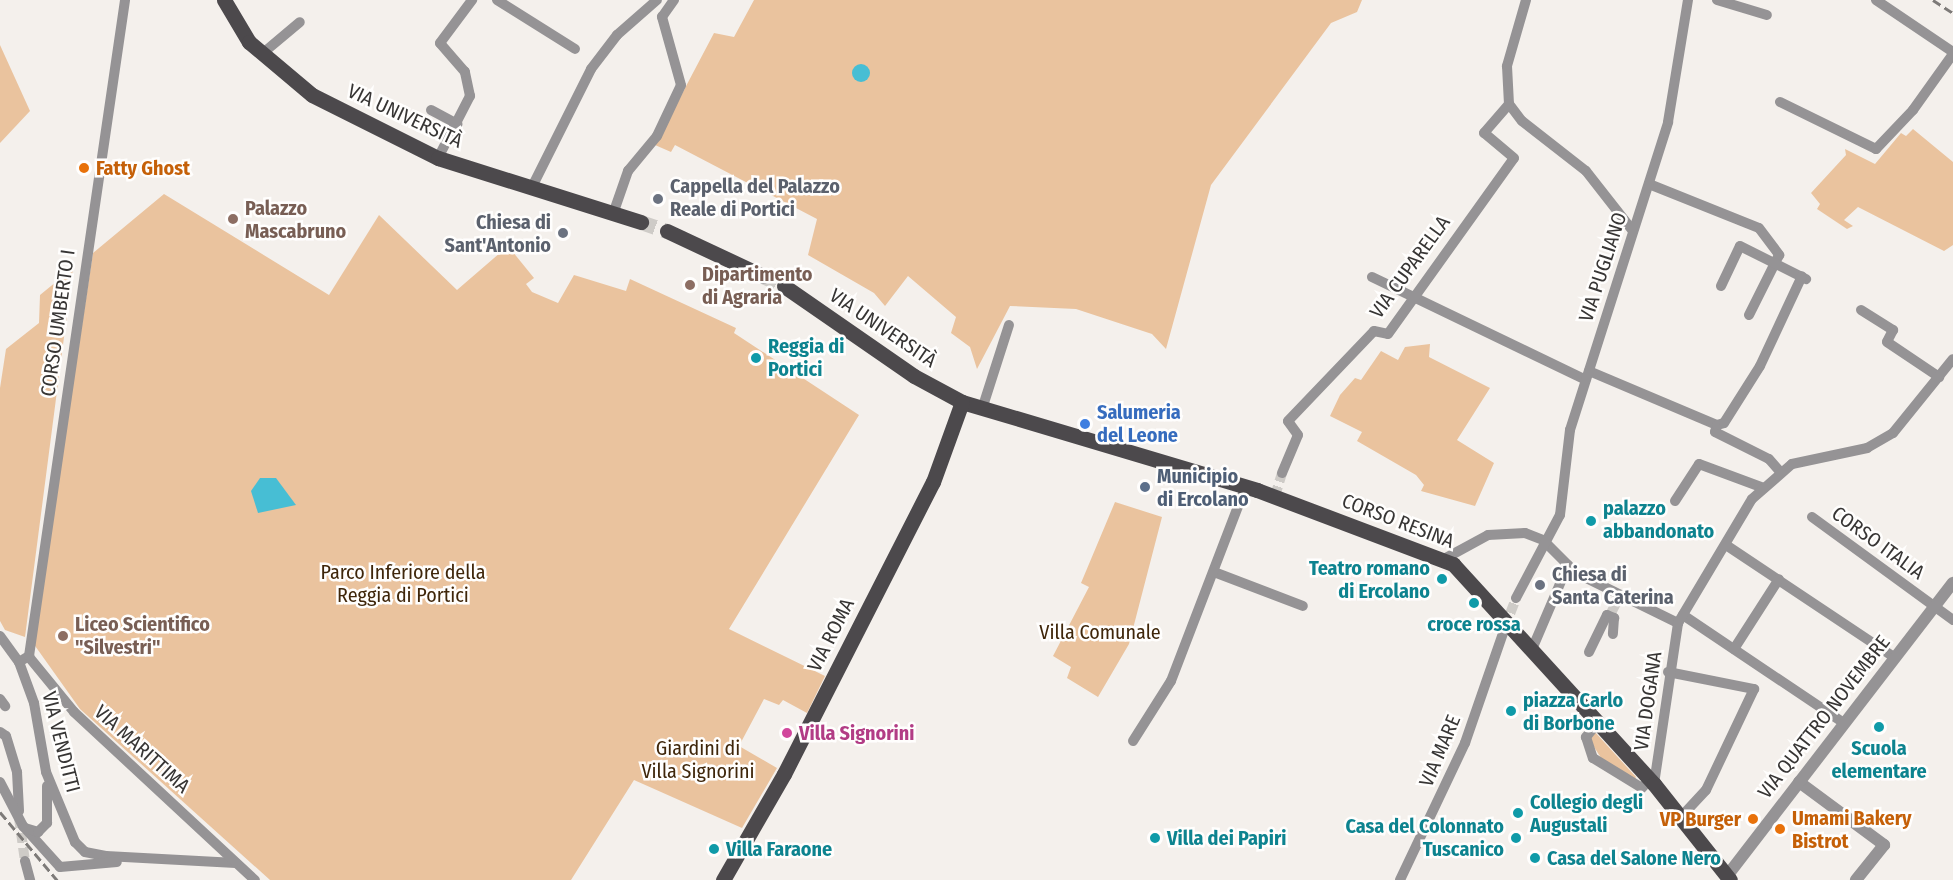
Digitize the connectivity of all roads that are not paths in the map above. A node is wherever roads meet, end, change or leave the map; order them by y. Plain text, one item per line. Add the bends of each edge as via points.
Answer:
1 (224, 0) edge
2 (472, 0) edge
3 (497, 0) edge
4 (657, 0) edge
5 (675, 0) edge
6 (1526, 0) edge
7 (1688, 0) edge
8 (1717, 0) edge
9 (1876, 0) edge
10 (121, 3) edge
11 (1767, 15) dead end
12 (300, 22) dead end
13 (575, 49) dead end
14 (264, 53) junction
15 (1953, 53) edge
16 (1780, 102) dead end
17 (1509, 104) junction
18 (431, 110) dead end
19 (457, 124) junction
20 (438, 158) junction
21 (1649, 184) junction
22 (532, 188) junction
23 (613, 214) junction
24 (641, 222) tunnel mouth
25 (667, 231) tunnel mouth
26 (1633, 231) junction
27 (1778, 264) junction
28 (763, 276) tunnel mouth
29 (1372, 277) dead end
30 (784, 286) tunnel mouth
31 (1721, 286) dead end
32 (1414, 297) junction
33 (1861, 310) dead end
34 (1749, 315) dead end
35 (1009, 325) dead end
36 (1953, 359) edge
37 (1587, 376) junction
38 (1939, 376) junction
39 (962, 402) junction
40 (983, 406) junction
41 (1717, 424) junction
42 (1282, 473) tunnel mouth
43 (1781, 473) junction
44 (1246, 486) junction
45 (1764, 488) junction
46 (1675, 501) dead end
47 (1812, 517) dead end
48 (1543, 540) junction
49 (1726, 545) junction
50 (1444, 559) junction
51 (1568, 565) junction
52 (1214, 572) junction
53 (1779, 579) junction
54 (1953, 583) edge
55 (1516, 598) tunnel mouth
56 (1303, 606) dead end
57 (1935, 607) junction
58 (1681, 619) junction
59 (1953, 620) edge
60 (1503, 633) tunnel mouth
61 (1613, 634) dead end
62 (0, 636) edge
63 (1533, 647) junction
64 (1734, 649) junction
65 (21, 652) junction
66 (1589, 652) dead end
67 (1894, 657) junction
68 (1668, 672) junction
69 (1599, 721) junction
70 (1844, 723) junction
71 (0, 732) edge
72 (1133, 741) dead end
73 (0, 782) edge
74 (1652, 782) junction
75 (1799, 782) junction
76 (52, 802) junction
77 (19, 811) tunnel mouth
78 (1681, 817) junction
79 (23, 826) junction
80 (221, 844) junction
81 (165, 859) junction
82 (202, 860) junction
83 (25, 861) tunnel mouth
84 (236, 863) junction
85 (1728, 878) edge
86 (30, 880) edge
87 (255, 880) edge
88 (723, 880) edge
89 (1400, 880) edge
90 (1856, 880) edge

1 - 14 main road, VIA UNIVERSITÀ via 249,42
2 - 19 street via 440,43 465,72 470,96
3 - 13 street
4 - 22 street via 617,35 591,69
5 - 23 street via 662,17 681,85 657,136 627,171
6 - 17 street via 1507,66
7 - 21 street, VIA PUGLIANO via 1668,122
8 - 11 street
9 - 15 street
10 - 65 street, CORSO UMBERTO I
12 - 14 street
14 - 20 main road, VIA UNIVERSITÀ via 312,95
15 - 16 street via 1913,111 1876,149
17 - 26 street via 1522,121 1586,171
17 - 32 street, VIA CUPARELLA via 1484,133 1514,158
18 - 19 street
19 - 20 street
20 - 22 main road, VIA UNIVERSITÀ
21 - 26 street, VIA PUGLIANO
21 - 27 street via 1740,216 1759,228 1779,255
22 - 23 main road, VIA UNIVERSITÀ
23 - 24 main road, VIA UNIVERSITÀ
25 - 28 main road
26 - 37 street, VIA PUGLIANO
27 - 31 street via 1740,246
27 - 34 street
27 - 41 street via 1804,278 1760,366 1724,423
29 - 32 street
30 - 39 main road, VIA UNIVERSITÀ via 914,376
32 - 37 street
32 - 42 street, VIA CUPARELLA via 1388,334 1374,331 1288,421 1298,435
33 - 38 street via 1893,330 1887,342
35 - 40 street
36 - 38 street
37 - 41 street
37 - 48 street, VIA PUGLIANO via 1570,430 1560,515
38 - 43 street via 1893,433 1867,448 1815,456
39 - 40 main road, CORSO RESINA
39 - 88 main road, VIA ROMA via 933,482 784,774
40 - 44 main road, CORSO RESINA
41 - 43 street via 1715,432 1769,459
43 - 45 street
44 - 50 main road, CORSO RESINA
44 - 52 street
45 - 46 street via 1699,464
45 - 49 street
47 - 57 street, CORSO ITALIA
48 - 50 street via 1501,532
48 - 51 street
48 - 55 street, VIA PUGLIANO
49 - 53 street
49 - 58 street
50 - 63 main road, CORSO RESINA
51 - 58 street via 1618,599
51 - 63 street
52 - 56 street
52 - 72 street via 1168,690
53 - 64 street
53 - 67 street
54 - 57 street, VIA QUATTRO NOVEMBRE
57 - 59 street, CORSO ITALIA
57 - 67 street, VIA QUATTRO NOVEMBRE
58 - 64 street
58 - 68 street, VIA DOGANA
60 - 89 street, VIA MARE via 1465,743
61 - 66 street via 1610,614
62 - 65 street
63 - 69 main road, CORSO RESINA
64 - 70 street
65 - 76 street, VIA VENDITTI via 39,720
65 - 80 street, VIA MARITTIMA via 74,712
67 - 70 street, VIA QUATTRO NOVEMBRE
68 - 74 street, VIA DOGANA
68 - 78 street via 1754,689 1706,790
69 - 74 main road, CORSO RESINA
69 - 74 street via 1586,737 1593,758 1642,788
70 - 75 street, VIA QUATTRO NOVEMBRE
71 - 77 street via 6,736 17,772
73 - 79 street
74 - 78 main road, CORSO RESINA
75 - 85 street, VIA QUATTRO NOVEMBRE
75 - 90 street via 1884,844
76 - 79 street via 44,829 33,833
76 - 81 street, VIA VENDITTI via 75,842 86,852
78 - 85 main road, CORSO RESINA
79 - 81 street via 60,867
80 - 82 street
80 - 84 street, VIA MARITTIMA
81 - 82 street, VIA VENDITTI
82 - 84 street, VIA VENDITTI
83 - 86 street
84 - 87 street, VIA MARITTIMA

